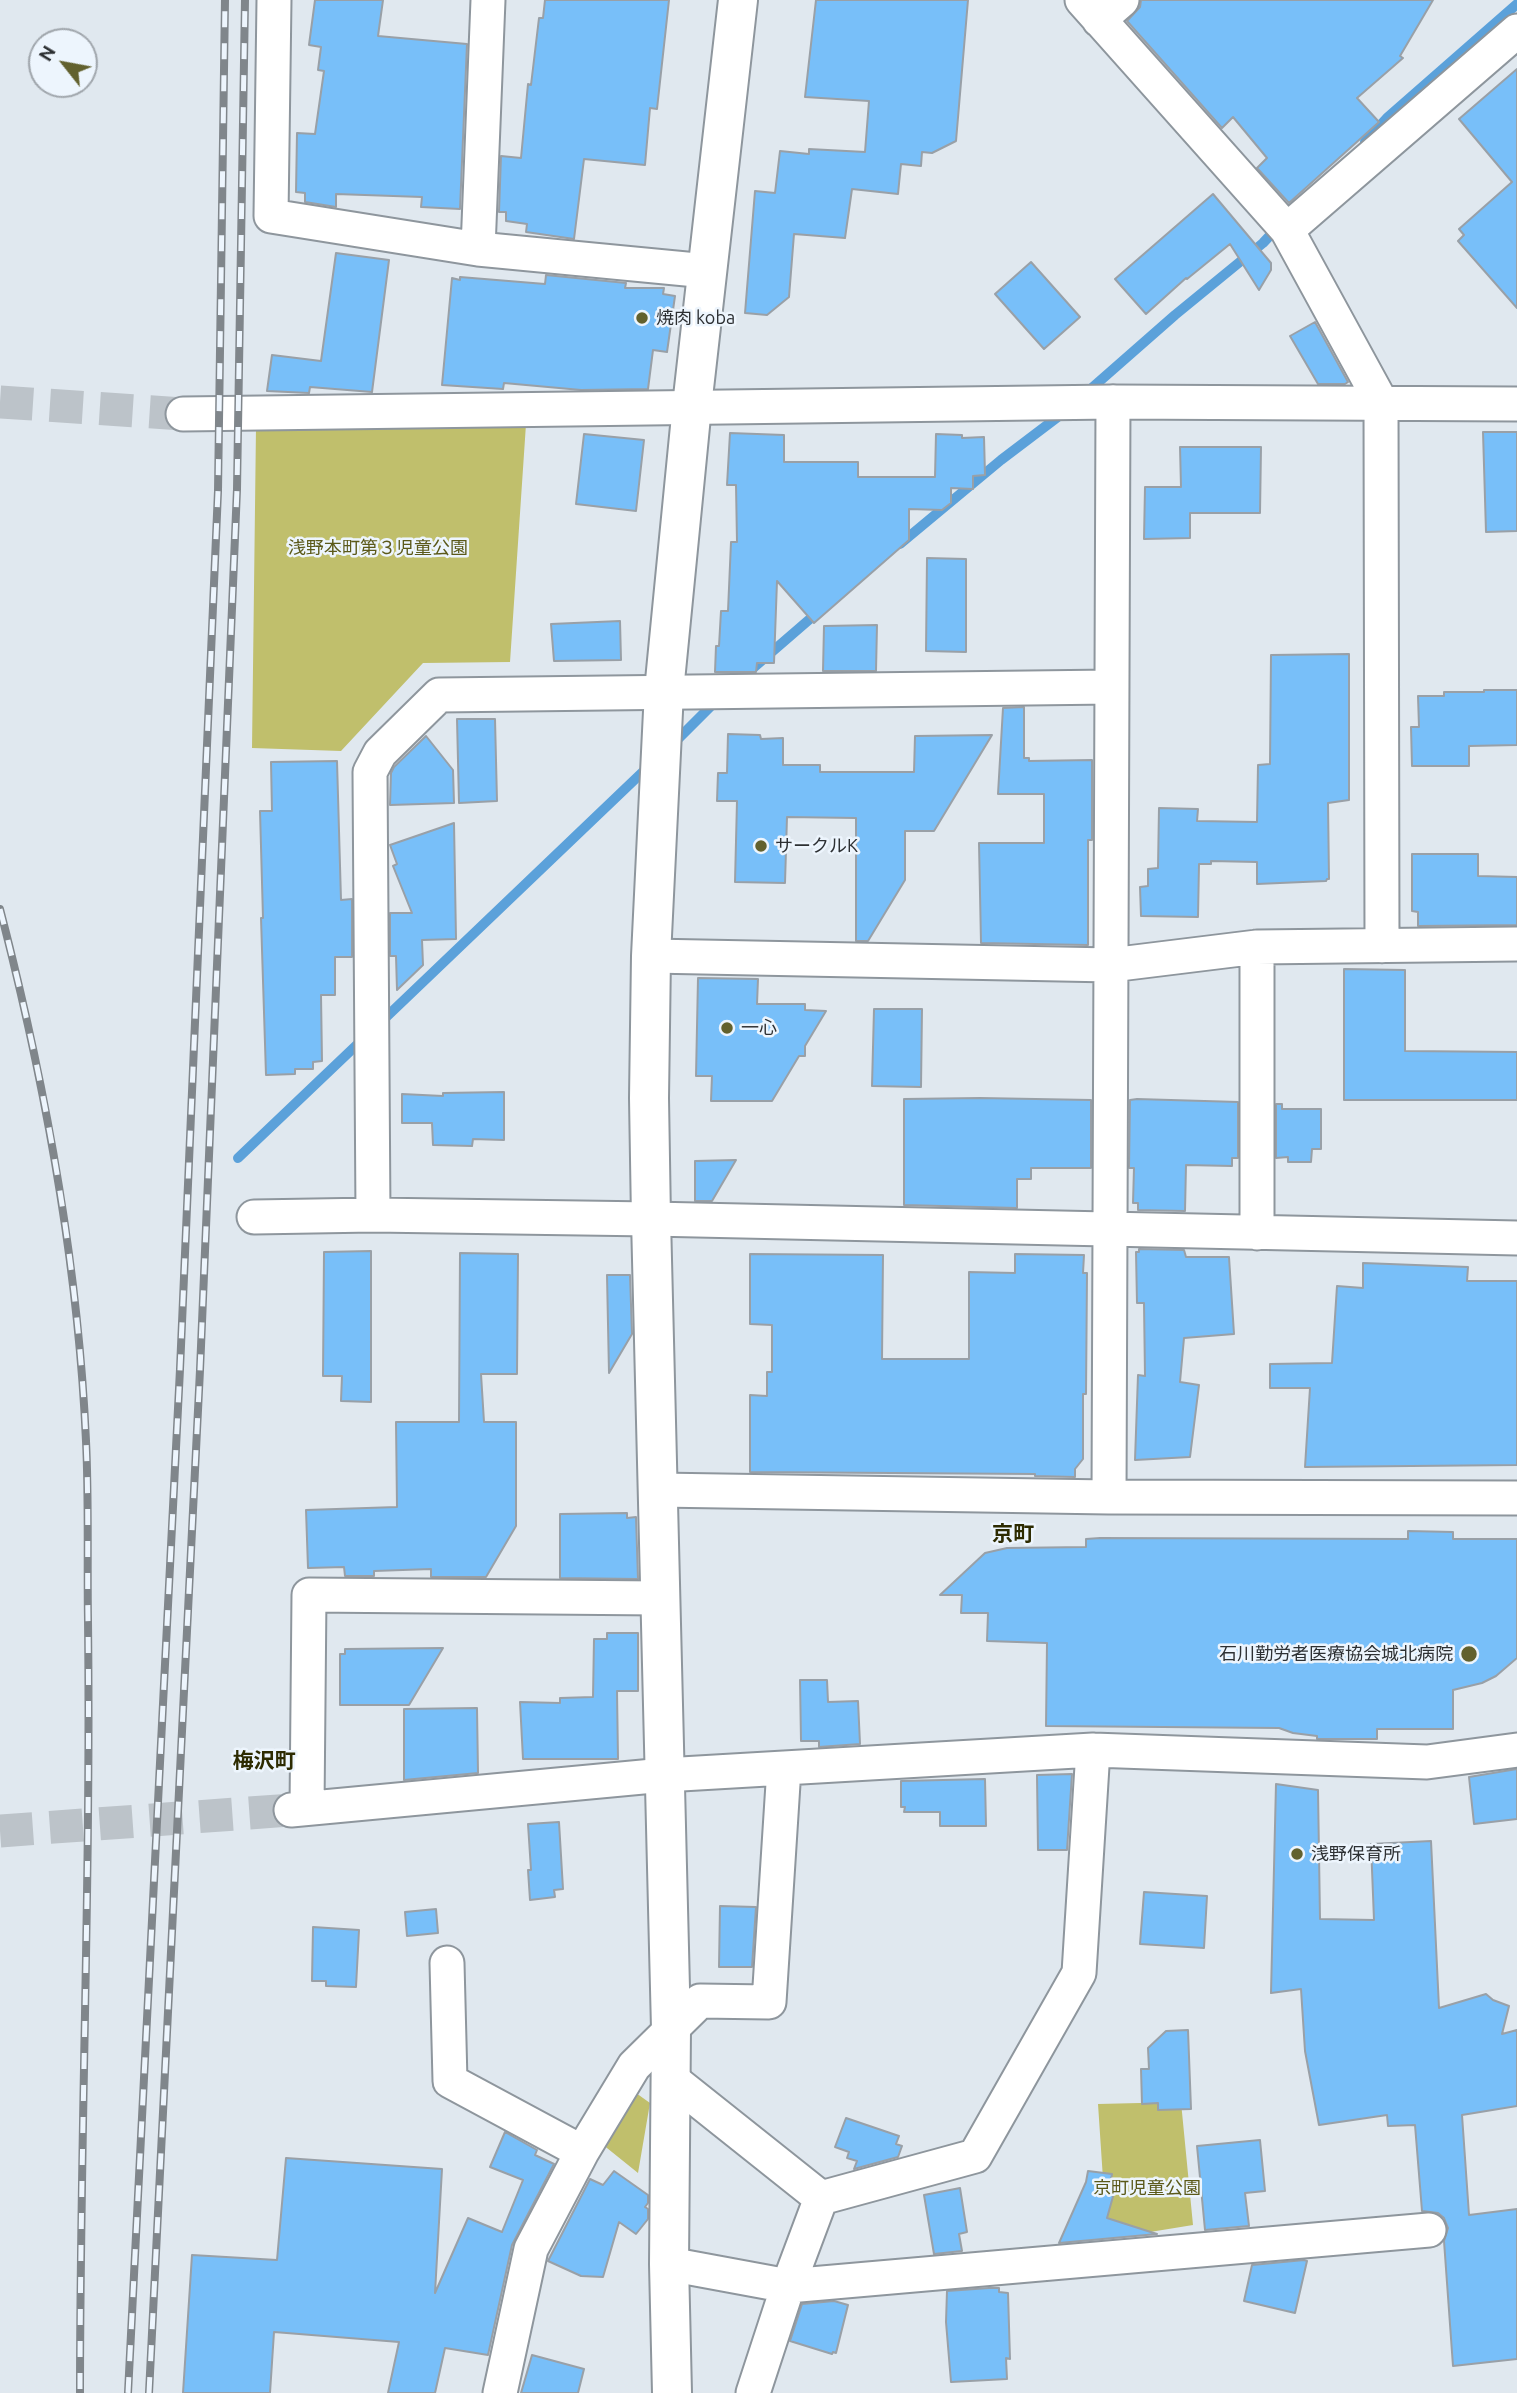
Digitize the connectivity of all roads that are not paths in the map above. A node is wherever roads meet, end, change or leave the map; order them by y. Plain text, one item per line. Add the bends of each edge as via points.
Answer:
1 (274, 0) edge
2 (488, 0) edge
3 (738, 0) edge
4 (1101, 7) edge
5 (1517, 31) edge
6 (1287, 230) junction
7 (478, 249) junction
8 (707, 271) junction
9 (1113, 402) junction
10 (1381, 402) junction
11 (1517, 404) edge
12 (692, 406) junction
13 (183, 415) tunnel mouth
14 (1112, 688) junction
15 (664, 691) junction
16 (1517, 944) edge
17 (1382, 946) junction
18 (1256, 947) junction
19 (651, 956) junction
20 (1111, 965) junction
21 (373, 1215) junction
22 (254, 1217) dead end
23 (651, 1219) junction
24 (1110, 1231) junction
25 (1257, 1233) junction
26 (1517, 1238) edge
27 (658, 1490) junction
28 (1109, 1497) junction
29 (1517, 1498) edge
30 (660, 1598) junction
31 (1093, 1750) junction
32 (1517, 1750) edge
33 (784, 1768) junction
34 (664, 1775) junction
35 (447, 1963) dead end
36 (671, 2029) junction
37 (669, 2077) junction
38 (582, 2152) junction
39 (821, 2198) junction
40 (1429, 2230) dead end
41 (669, 2264) junction
42 (788, 2286) junction
43 (500, 2393) edge
44 (672, 2393) edge
45 (753, 2393) edge

1 - 7 street via 271,216
2 - 7 street
3 - 8 street
4 - 6 street
5 - 6 street
6 - 10 street
7 - 8 street
8 - 12 street
9 - 10 street
9 - 12 street
9 - 14 street
10 - 11 street
10 - 17 street
12 - 13 street
12 - 15 street
14 - 15 street
14 - 20 street
15 - 19 street
15 - 21 street via 439,695 380,753 370,772
16 - 17 street
17 - 18 street
18 - 20 street
18 - 25 street
19 - 20 street
19 - 23 street
20 - 24 street
21 - 22 street
21 - 23 street
23 - 24 street
23 - 27 street
24 - 25 street
24 - 28 street
25 - 26 street
27 - 28 street
27 - 30 street
28 - 29 street
30 - 34 street
30 - 34 street via 309,1595 299,1809
31 - 32 street via 1427,1762
31 - 33 street
31 - 39 street via 1079,1973 975,2156
33 - 34 street
33 - 36 street via 769,2002 700,2001
34 - 36 street
35 - 38 street via 450,2081
36 - 37 street
36 - 38 street via 634,2066
37 - 39 street
37 - 41 street
38 - 43 street via 531,2249
39 - 42 street
40 - 42 street
41 - 42 street
41 - 44 street
42 - 45 street

